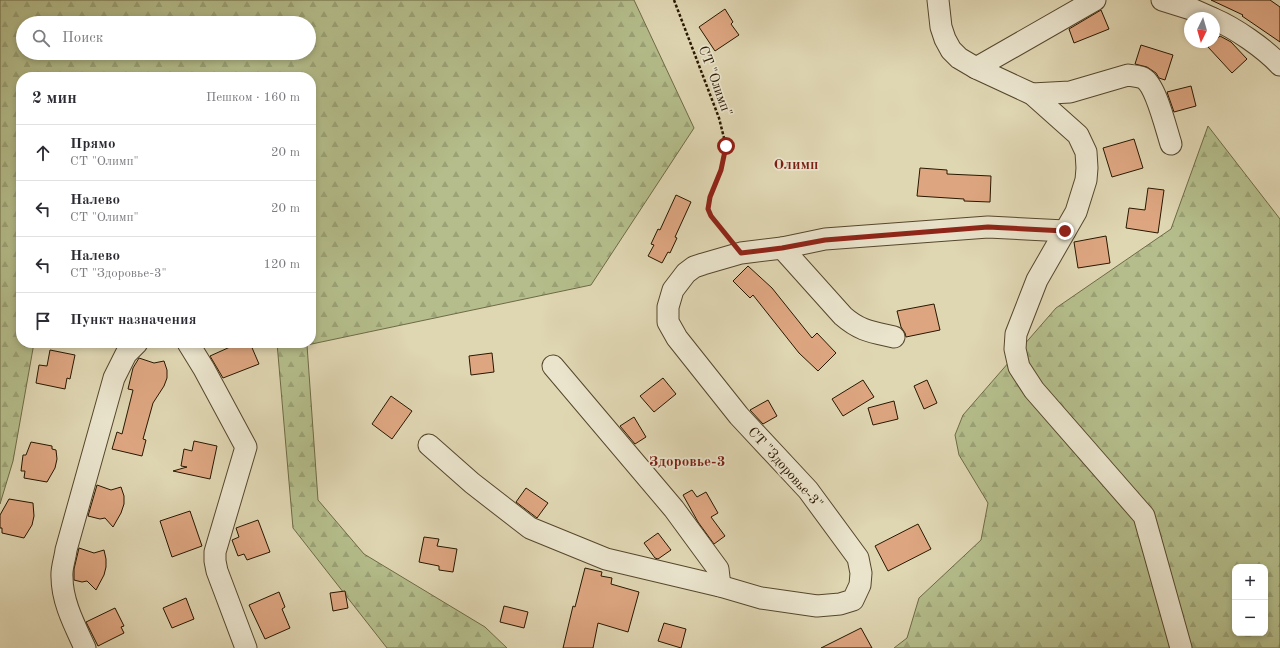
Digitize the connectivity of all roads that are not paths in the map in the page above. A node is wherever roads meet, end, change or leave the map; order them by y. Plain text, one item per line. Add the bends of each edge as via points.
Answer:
1 (938, 0) edge
2 (1095, 0) edge
3 (1162, 0) edge
4 (1199, 12) edge
5 (1220, 21) edge
6 (1280, 65) edge
7 (976, 68) junction
8 (1032, 94) junction
9 (1170, 144) dead end
10 (1065, 231) junction
11 (782, 248) junction
12 (894, 337) dead end
13 (132, 348) edge
14 (191, 348) edge
15 (553, 366) dead end
16 (429, 445) dead end
17 (720, 586) junction
18 (84, 648) edge
19 (246, 648) edge
20 (1181, 648) edge

1 - 7 lane via 941,27 951,50
2 - 7 lane
3 - 4 lane
5 - 6 lane via 1248,39
7 - 8 lane
8 - 9 lane via 1070,92 1128,76 1143,78 1154,90
8 - 10 lane via 1078,135 1086,152 1086,180 1076,212
10 - 11 lane, СТ "Здоровье-3" via 988,227 825,240
10 - 20 lane via 1037,280 1016,334 1015,349 1019,367 1034,390 1144,516
11 - 12 lane via 852,325
11 - 17 lane, СТ "Здоровье-3" via 741,253 694,267 673,290 668,307 668,322 677,338 739,416 808,490 858,558 860,585 853,600 817,606 761,598
13 - 18 lane via 126,354 114,378 66,550 62,577 65,596
14 - 19 lane via 246,447 215,552 217,571
15 - 17 lane via 674,508 718,569
16 - 17 lane, СТ "Здоровье-3" via 472,483 530,528 606,559

